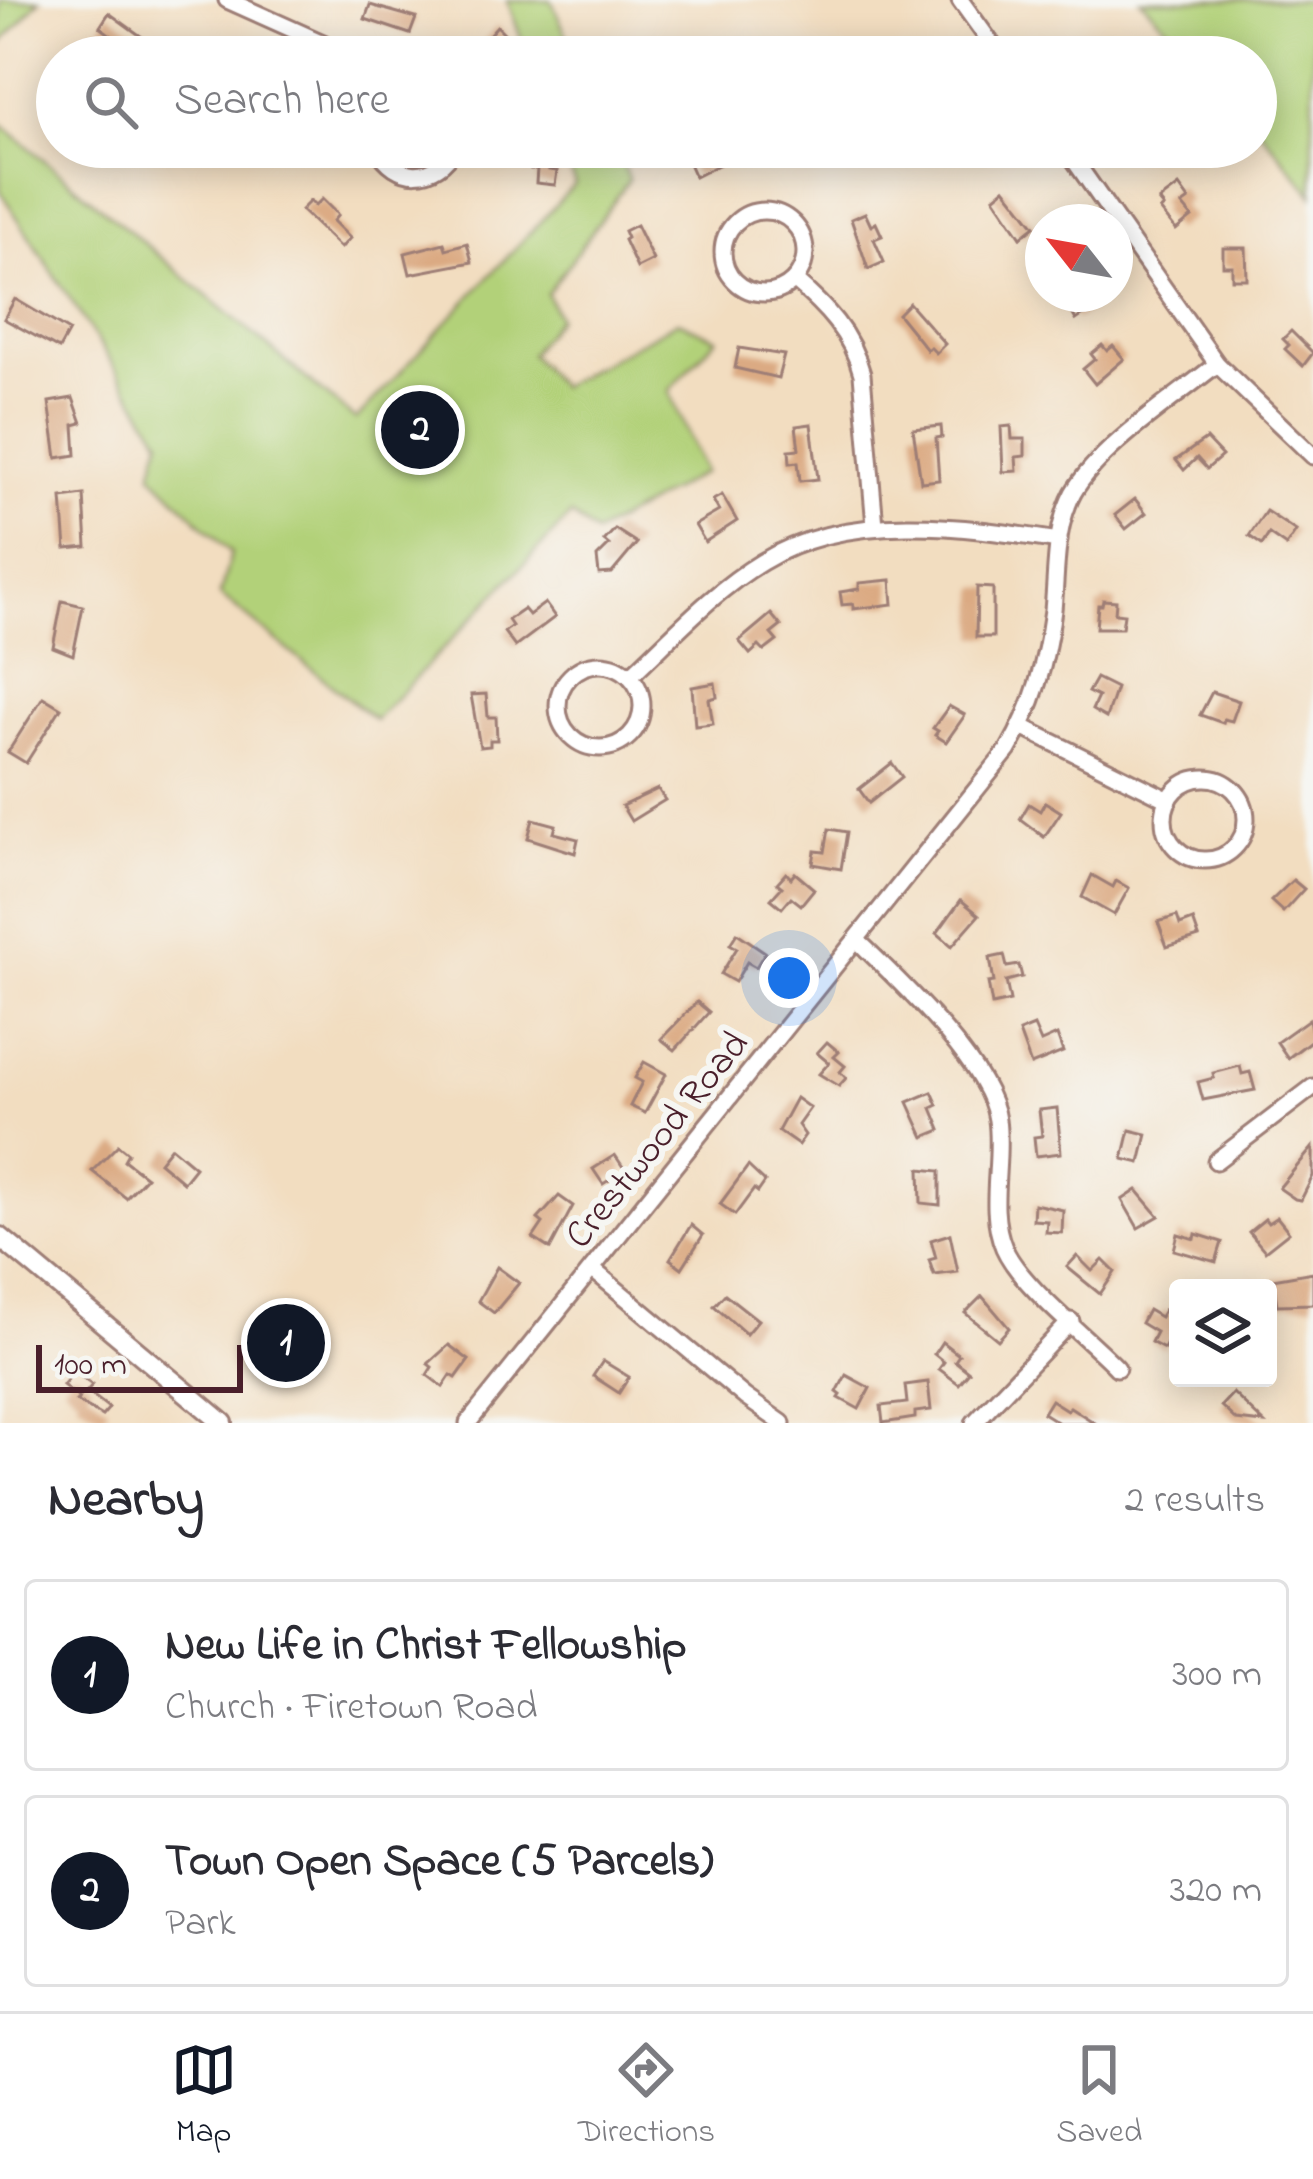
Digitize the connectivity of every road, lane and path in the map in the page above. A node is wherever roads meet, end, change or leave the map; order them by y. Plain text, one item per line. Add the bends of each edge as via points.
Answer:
1 (227, 0) edge
2 (960, 0) edge
3 (306, 36) edge
4 (985, 36) edge
5 (395, 168) edge
6 (434, 168) edge
7 (1080, 168) edge
8 (794, 280) junction
9 (1217, 364) junction
10 (1313, 456) edge
11 (875, 526) junction
12 (1058, 541) junction
13 (630, 676) junction
14 (1022, 727) junction
15 (1169, 800) junction
16 (857, 940) junction
17 (1313, 1087) edge
18 (1216, 1161) dead end
19 (0, 1237) edge
20 (592, 1269) junction
21 (1070, 1321) junction
22 (1117, 1368) dead end
23 (223, 1423) edge
24 (468, 1423) edge
25 (782, 1423) edge
26 (974, 1423) edge

1 - 3 street
2 - 4 street
5 - 6 street via 419,175
7 - 9 street
8 - 8 street via 758,293 734,280 724,243 738,220 777,213 798,229 805,255
8 - 11 street via 824,305 856,353
9 - 10 street
9 - 12 street, Crestwood Road via 1084,476
11 - 12 street
11 - 13 street via 766,559
12 - 14 street, Crestwood Road via 1045,659
13 - 13 street via 589,665 565,682 558,710 570,736 611,747 635,730 642,702
14 - 15 street
14 - 16 street, Crestwood Road
15 - 15 street via 1202,778 1228,785 1244,806 1244,833 1228,854 1189,857 1165,826
16 - 20 street, Crestwood Road
16 - 21 street via 984,1084 997,1117 996,1218 1004,1248
17 - 18 street
19 - 23 street
20 - 24 street, Crestwood Road
20 - 25 street
21 - 22 street
21 - 26 street

